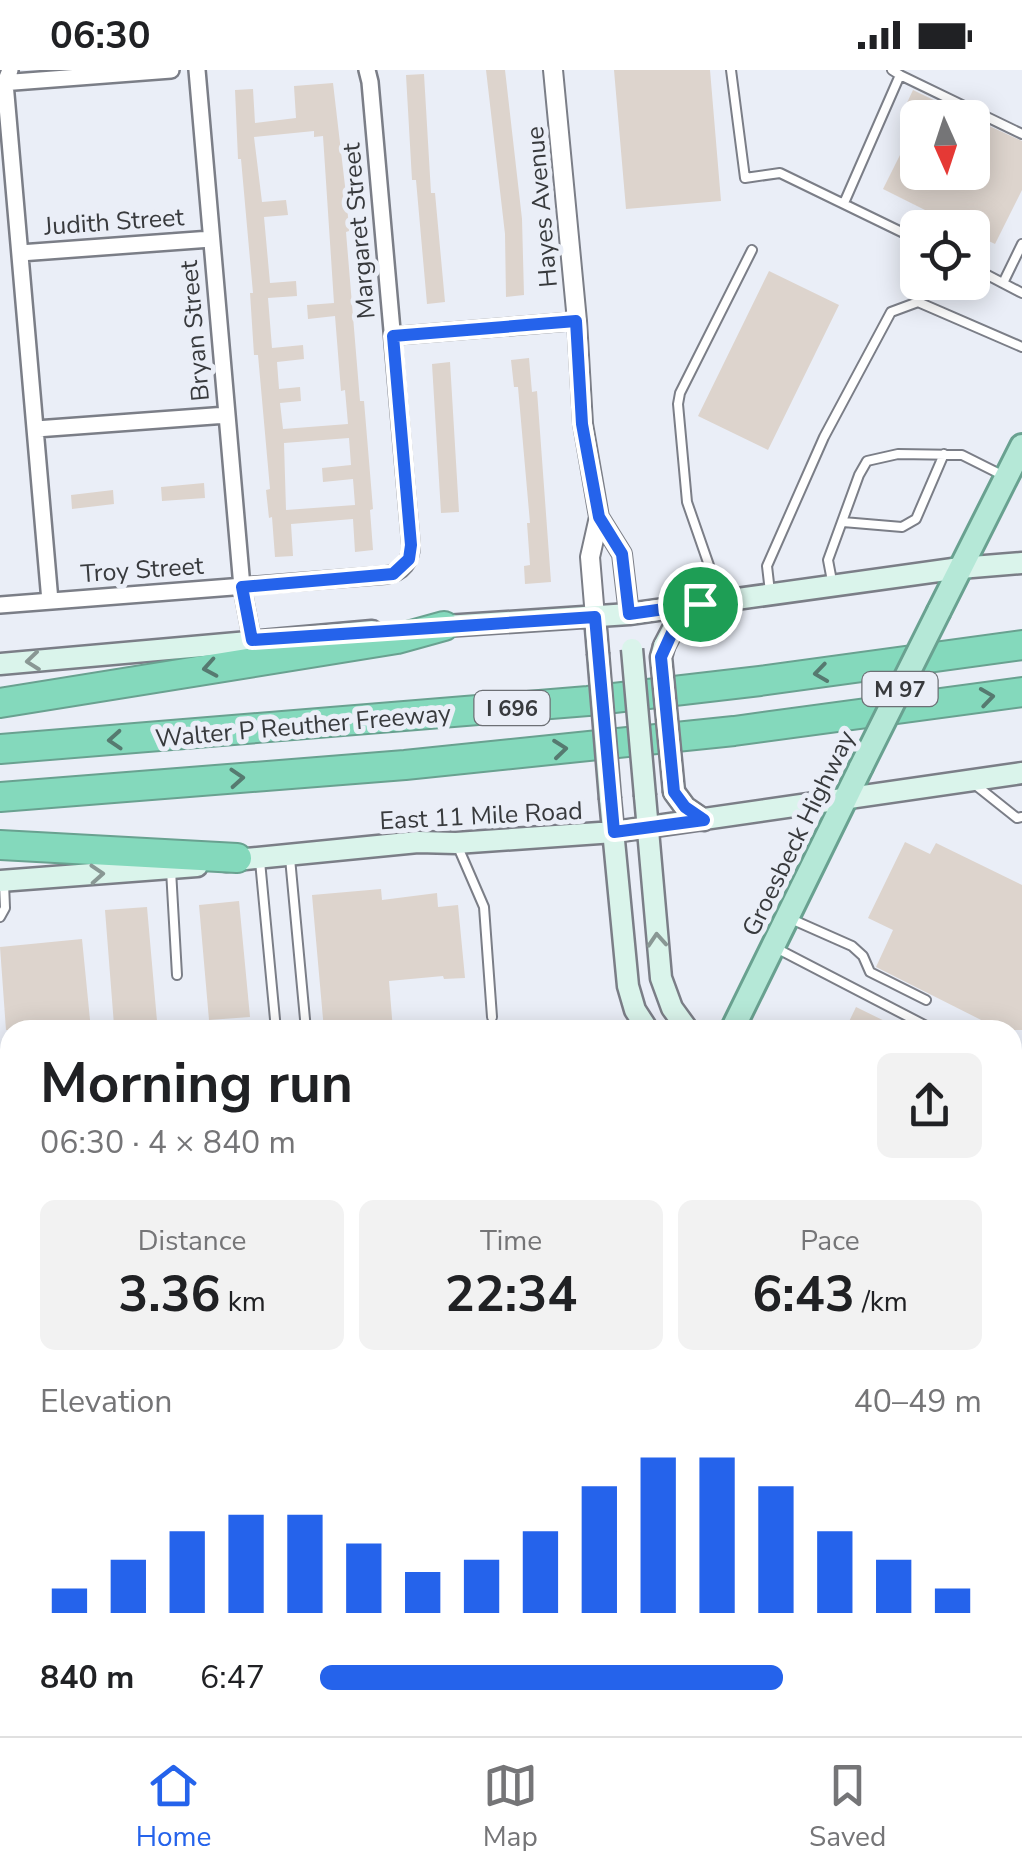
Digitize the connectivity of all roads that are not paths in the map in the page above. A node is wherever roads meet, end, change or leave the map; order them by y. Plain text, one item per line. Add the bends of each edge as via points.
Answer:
1 (171, 70) edge
2 (197, 70) edge
3 (366, 70) edge
4 (552, 70) edge
5 (731, 70) edge
6 (896, 72) edge
7 (5, 79) edge
8 (1022, 134) edge
9 (844, 202) junction
10 (900, 231) edge
11 (212, 239) junction
12 (1022, 244) edge
13 (752, 250) dead end
14 (20, 253) junction
15 (990, 276) edge
16 (1003, 283) junction
17 (1022, 293) edge
18 (576, 321) junction
19 (393, 336) junction
20 (1022, 346) edge
21 (227, 415) junction
22 (36, 429) junction
23 (1022, 446) edge
24 (944, 454) junction
25 (1015, 476) edge
26 (599, 517) junction
27 (843, 522) junction
28 (1022, 562) edge
29 (404, 566) joint
30 (960, 568) junction
31 (833, 586) junction
32 (242, 587) junction
33 (770, 594) junction
34 (50, 601) junction
35 (722, 601) junction
36 (0, 604) edge
37 (700, 604) junction
38 (629, 614) junction
39 (595, 617) junction
40 (444, 626) junction
41 (252, 640) junction
42 (1022, 645) edge
43 (0, 664) edge
44 (1022, 692) edge
45 (0, 703) edge
46 (0, 749) edge
47 (1022, 773) edge
48 (969, 780) junction
49 (0, 796) edge
50 (844, 799) junction
51 (1022, 818) edge
52 (704, 820) junction
53 (648, 828) junction
54 (614, 832) junction
55 (456, 843) junction
56 (0, 845) edge
57 (290, 854) junction
58 (248, 857) junction
59 (171, 868) junction
60 (2, 881) edge
61 (0, 917) edge
62 (787, 918) junction
63 (773, 947) junction
64 (177, 975) dead end
65 (926, 1000) dead end
66 (492, 1018) dead end
67 (274, 1020) edge
68 (305, 1020) edge
69 (642, 1020) edge
70 (681, 1020) edge
71 (737, 1020) edge
72 (915, 1020) edge

1 - 7 street
2 - 11 street, Bryan Street
3 - 19 street, Margaret Street
4 - 18 street, Hayes Avenue
5 - 9 lane via 745,178 780,173
6 - 8 lane
6 - 9 lane
7 - 14 street
9 - 10 lane
11 - 14 street, Judith Street
11 - 21 street, Bryan Street
12 - 16 lane
13 - 35 lane via 678,404 687,502
14 - 22 street
15 - 16 lane
16 - 17 lane
18 - 19 street
18 - 26 street, Hayes Avenue via 582,424
19 - 29 street, Margaret Street via 411,545
20 - 33 lane via 918,302 891,312 824,437 768,566
21 - 22 street
21 - 32 street, Bryan Street
22 - 34 street
23 - 25 main road
24 - 25 lane via 962,454
24 - 27 lane via 867,461
24 - 27 lane via 916,519 902,527
25 - 30 main road, Groesbeck Highway / M 97
26 - 38 street, Hayes Avenue via 622,554
26 - 39 street, Hayes Avenue via 590,556
27 - 31 lane via 828,560
28 - 30 main road
29 - 32 street, Troy Street via 386,575
30 - 31 main road
30 - 50 main road, Groesbeck Highway / M 97, bridge
31 - 33 main road
32 - 34 street, Troy Street
32 - 41 street, Bryan Street
33 - 35 main road
34 - 36 street, Troy Street
35 - 37 main road
37 - 38 main road
37 - 52 main road, bridge via 675,626 661,657 674,792
38 - 39 main road
38 - 53 main road, Hayes Avenue, bridge
39 - 40 main road
39 - 54 main road, Hayes Avenue, bridge
40 - 41 main road
40 -> 45 highway
41 -> 43 main road
42 -> 46 highway, Walter P Reuther Freeway / I 696 via 588,701
49 -> 44 highway, Walter P Reuther Freeway / I 696 via 734,732
47 - 48 main road, East 11 Mile Road
48 - 50 main road, East 11 Mile Road
48 - 51 lane
50 - 52 main road, East 11 Mile Road
50 - 62 main road, Groesbeck Highway / M 97
52 - 53 main road, East 11 Mile Road
53 - 54 main road, East 11 Mile Road
70 -> 53 main road, Hayes Avenue via 661,978
54 - 55 main road, East 11 Mile Road
54 - 69 main road, Hayes Avenue via 628,986
55 - 57 main road, East 11 Mile Road
55 - 66 lane via 484,908
56 - 58 highway
57 - 58 main road, East 11 Mile Road
57 - 68 lane
58 - 59 main road, East 11 Mile Road
58 - 67 lane
60 -> 59 main road, East 11 Mile Road
59 - 64 lane
60 - 61 lane
62 - 63 main road, Groesbeck Highway / M 97
62 - 65 lane via 852,946 870,972
63 - 71 main road, Groesbeck Highway / M 97
63 - 72 lane

